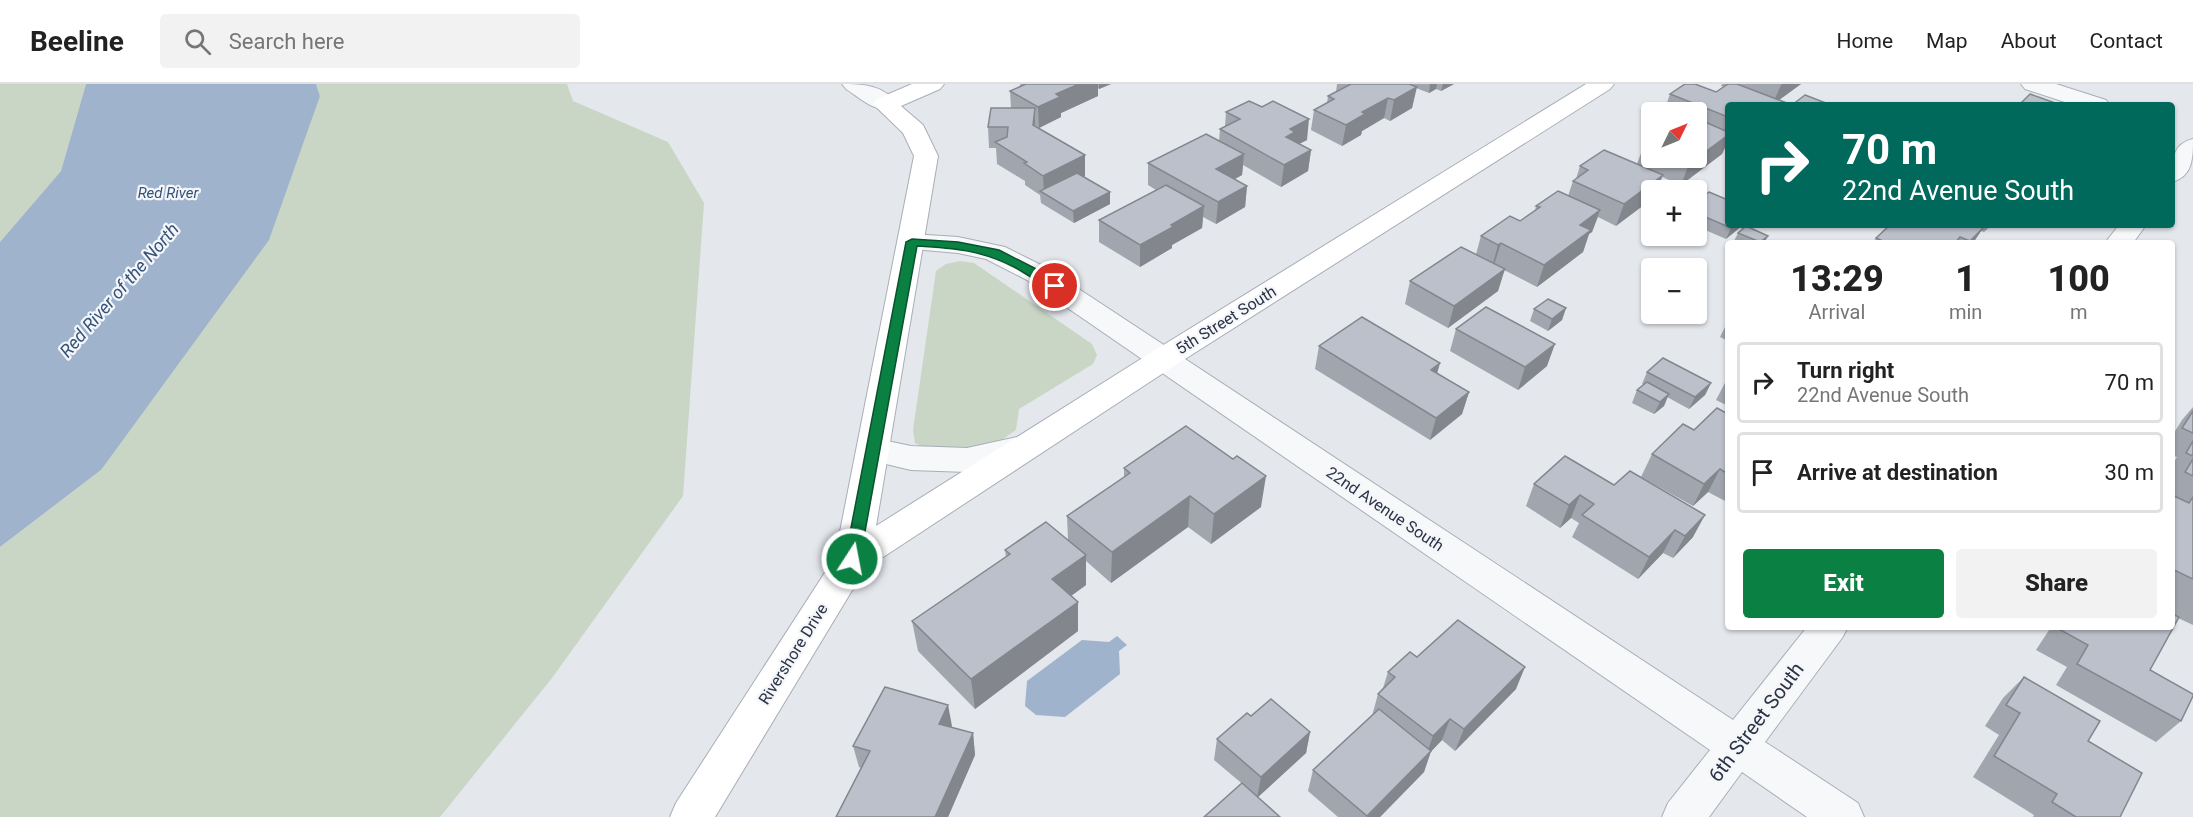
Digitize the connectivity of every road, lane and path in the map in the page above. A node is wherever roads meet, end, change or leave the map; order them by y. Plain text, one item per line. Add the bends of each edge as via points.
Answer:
1 (854, 84) edge
2 (932, 84) edge
3 (1602, 84) edge
4 (2033, 84) edge
5 (2089, 102) edge
6 (885, 104) junction
7 (2175, 130) edge
8 (2193, 136) edge
9 (2193, 146) edge
10 (2175, 170) edge
11 (912, 242) junction
12 (1163, 359) junction
13 (1026, 447) junction
14 (873, 450) junction
15 (852, 559) junction
16 (1827, 630) edge
17 (1738, 747) junction
18 (691, 817) edge
19 (1683, 817) edge
20 (1843, 817) edge

1 - 6 street
2 - 6 street
3 - 12 street, 5th Street South
4 - 5 street
6 - 11 street, Rivershore Drive via 914,130 926,156
7 - 8 street
9 - 10 street
11 - 12 street, 22nd Avenue South via 958,245 995,253 1037,274
11 - 14 street, Rivershore Drive
12 - 13 street, 5th Street South
12 - 17 street, 22nd Avenue South
13 - 14 street via 967,460 911,458
13 - 15 street, 5th Street South
14 - 15 street, Rivershore Drive
15 - 18 street, Rivershore Drive
16 - 17 street, 6th Street South
17 - 19 street, 6th Street South
17 - 20 street, 22nd Avenue South

